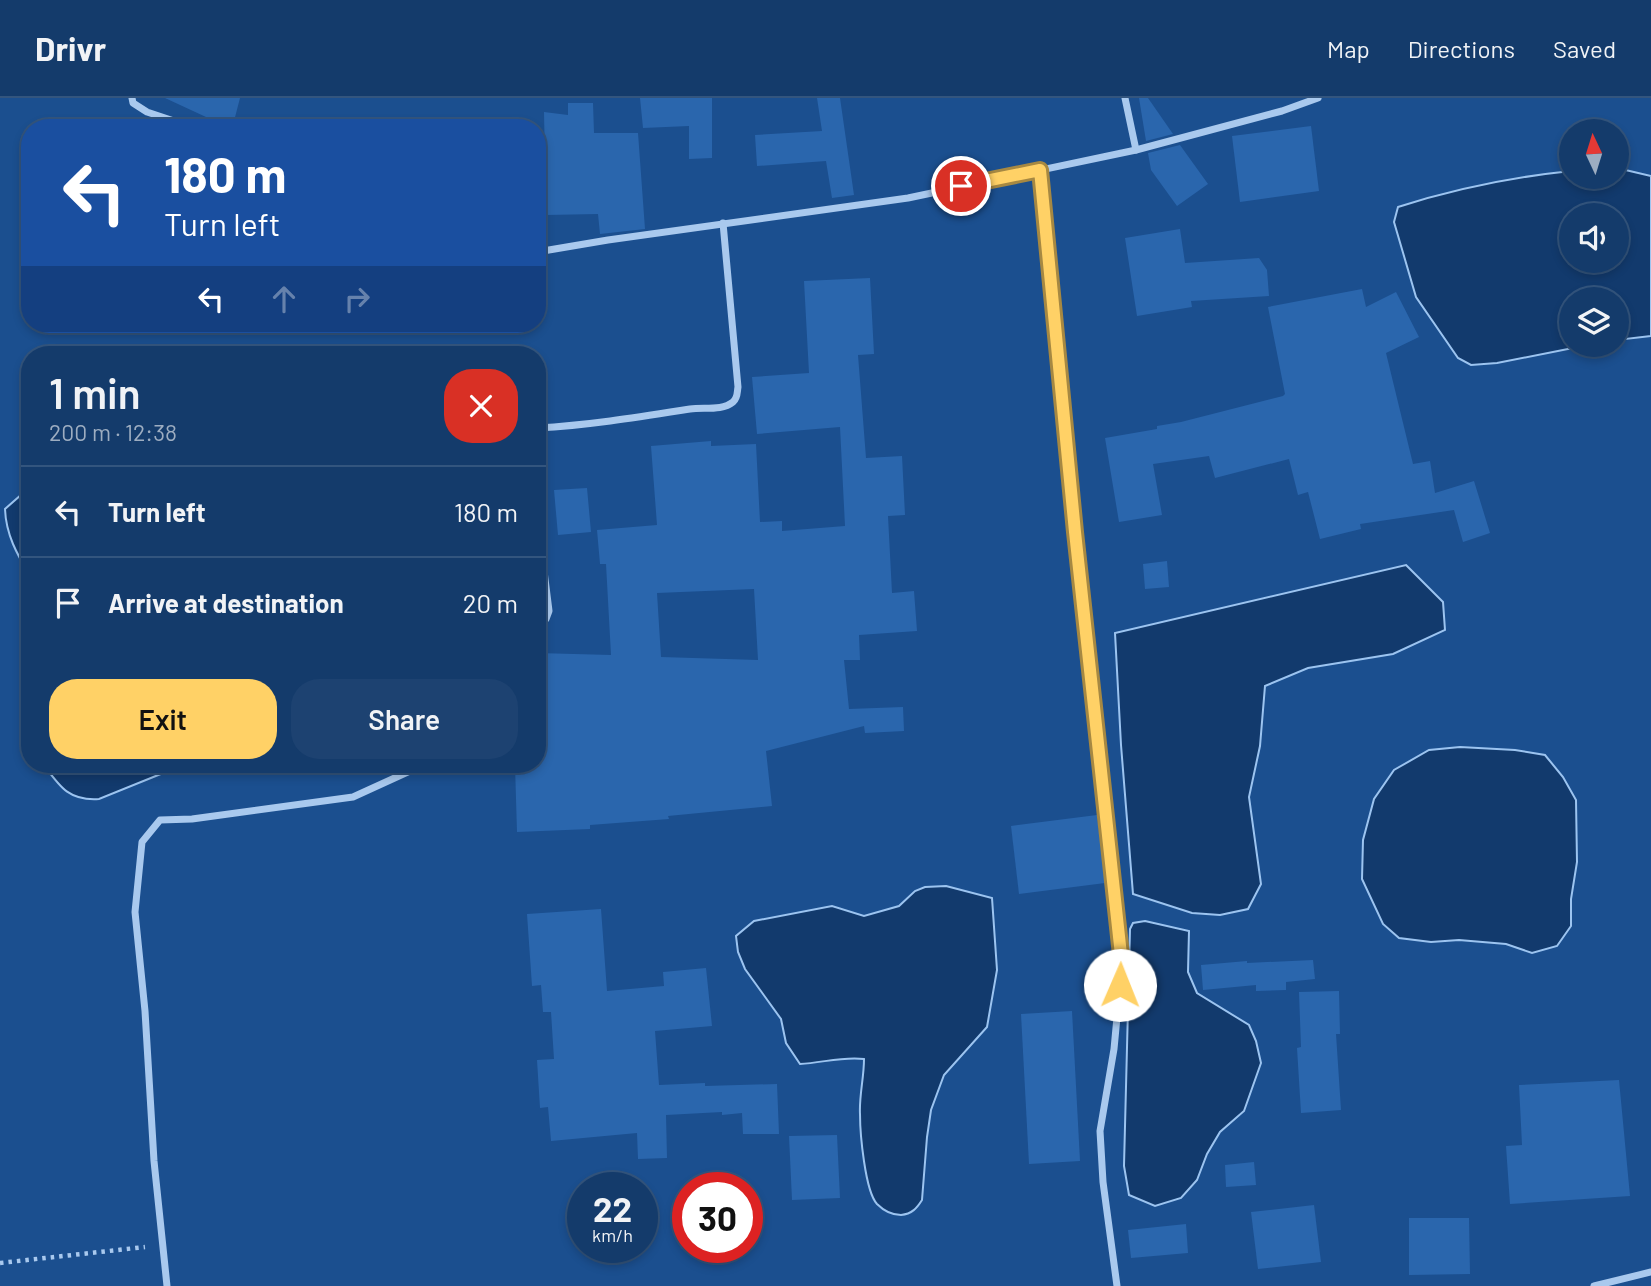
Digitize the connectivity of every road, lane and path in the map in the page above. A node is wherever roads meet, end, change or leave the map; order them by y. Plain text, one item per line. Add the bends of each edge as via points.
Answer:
1 (132, 98) edge
2 (1125, 98) edge
3 (1318, 98) edge
4 (169, 119) edge
5 (1136, 150) junction
6 (1040, 170) junction
7 (723, 223) junction
8 (546, 251) edge
9 (546, 428) edge
10 (546, 587) edge
11 (546, 619) edge
12 (405, 773) edge
13 (164, 1245) junction
14 (0, 1263) edge
15 (1651, 1272) edge
16 (167, 1286) edge
17 (1117, 1286) edge
18 (1594, 1286) edge

1 - 4 street via 148,112
2 - 5 street
3 - 5 street
5 - 6 street
6 - 7 street via 908,198
6 - 17 street via 1122,964 1100,1131
7 - 8 street
7 - 9 street via 737,398 722,407
10 - 11 street
12 - 13 street via 352,797 160,820 142,842 135,912
13 - 14 path
13 - 16 street
15 - 18 street

